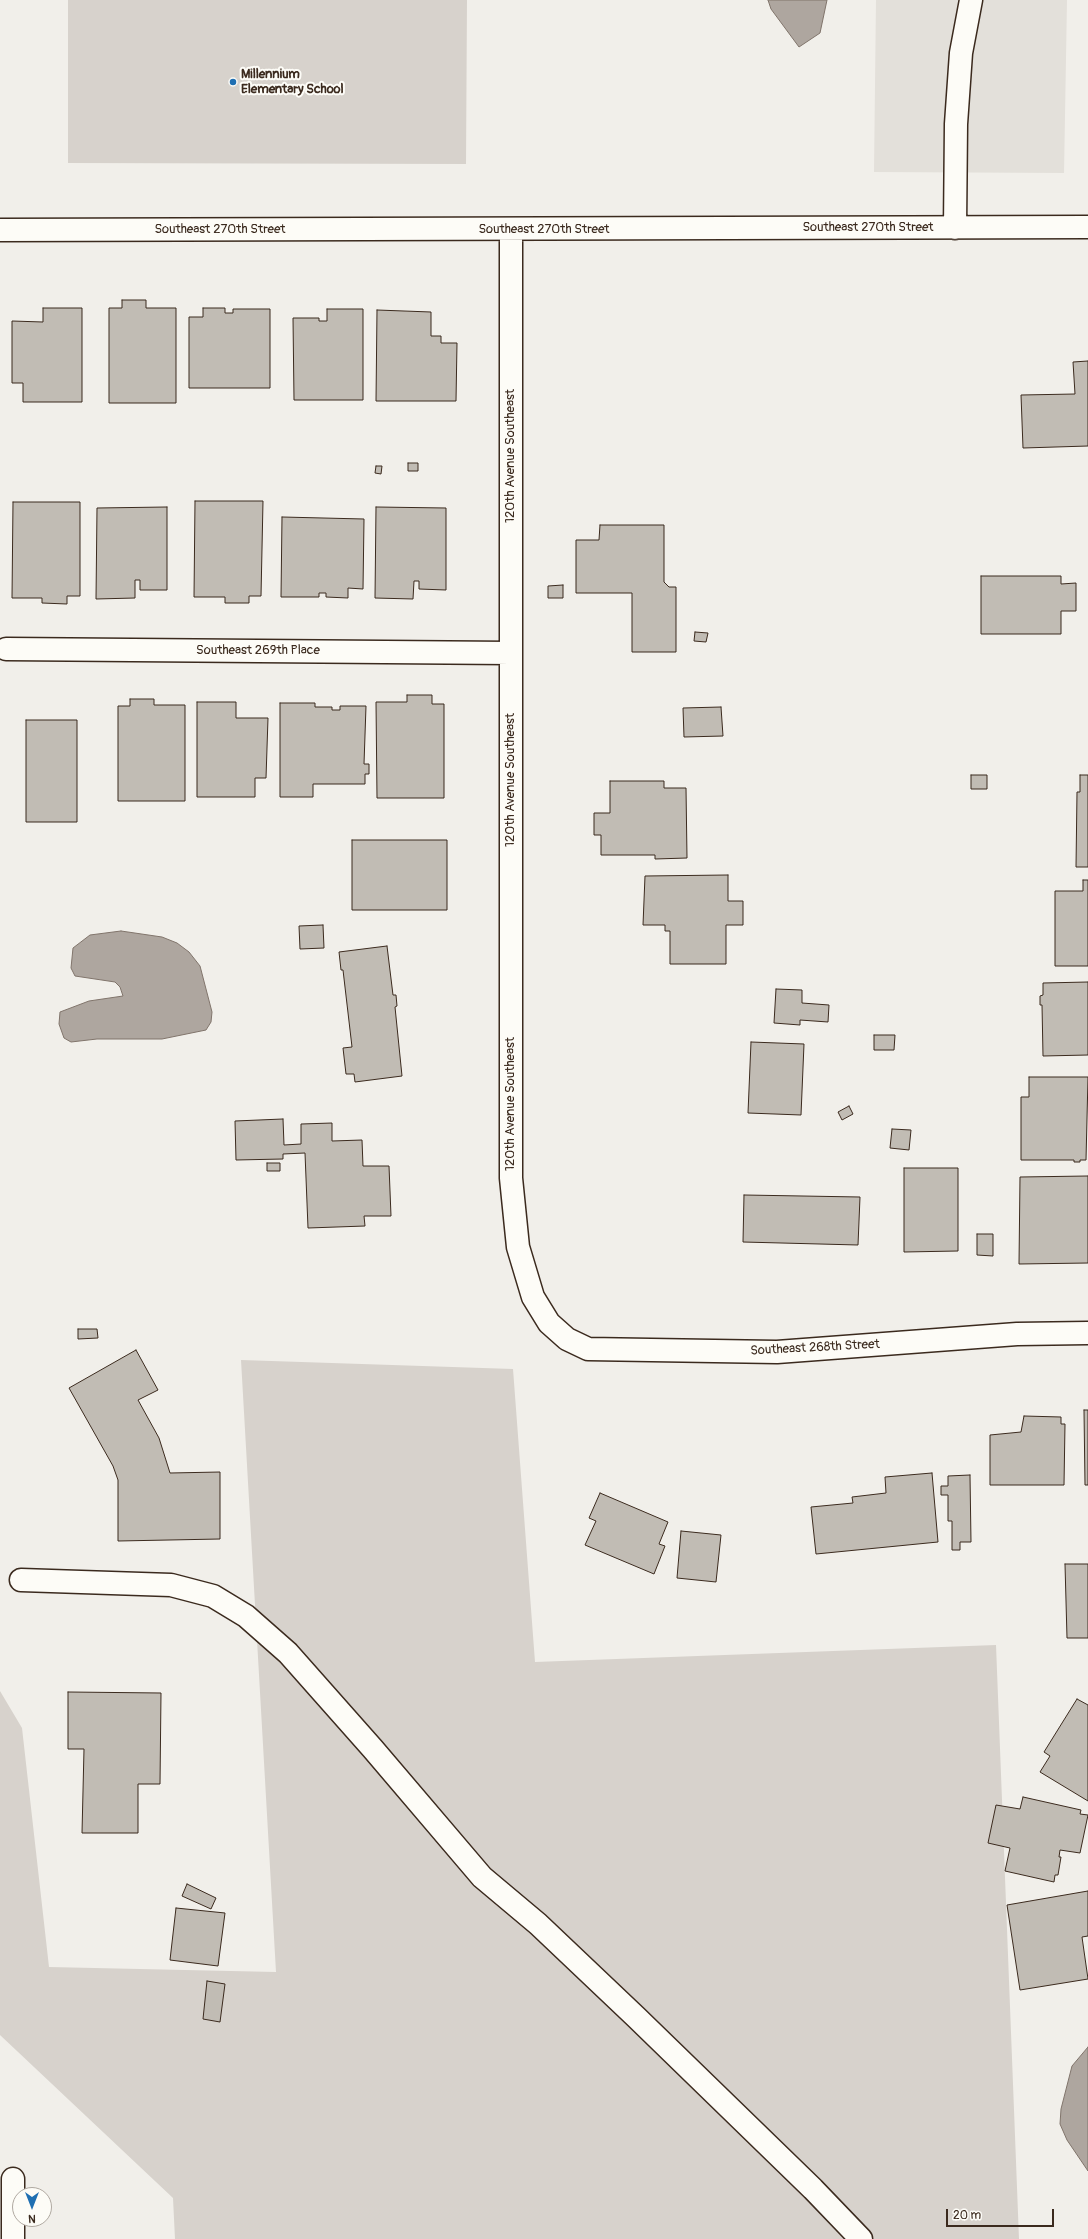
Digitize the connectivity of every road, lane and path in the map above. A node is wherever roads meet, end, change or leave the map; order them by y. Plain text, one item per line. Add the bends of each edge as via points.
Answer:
1 (971, 0) edge
2 (1088, 227) edge
3 (955, 228) junction
4 (0, 230) edge
5 (511, 230) junction
6 (6, 649) dead end
7 (511, 653) junction
8 (549, 1323) joint
9 (1088, 1333) edge
10 (21, 1580) dead end
11 (13, 2179) dead end
12 (13, 2239) edge
13 (861, 2239) edge

1 - 3 street via 961,61 956,124
2 - 3 street, Southeast 270th Street
3 - 5 street, Southeast 270th Street
4 - 5 street, Southeast 270th Street
5 - 7 street, 120th Avenue Southeast
6 - 7 street, Southeast 269th Place
7 - 8 street, 120th Avenue Southeast via 511,1178 518,1247 533,1297
8 - 9 street, Southeast 268th Street via 567,1339 588,1349 778,1352 1017,1334
10 - 13 street via 171,1585 213,1596 246,1616 288,1653 482,1877 538,1924 636,2017
11 - 12 street

